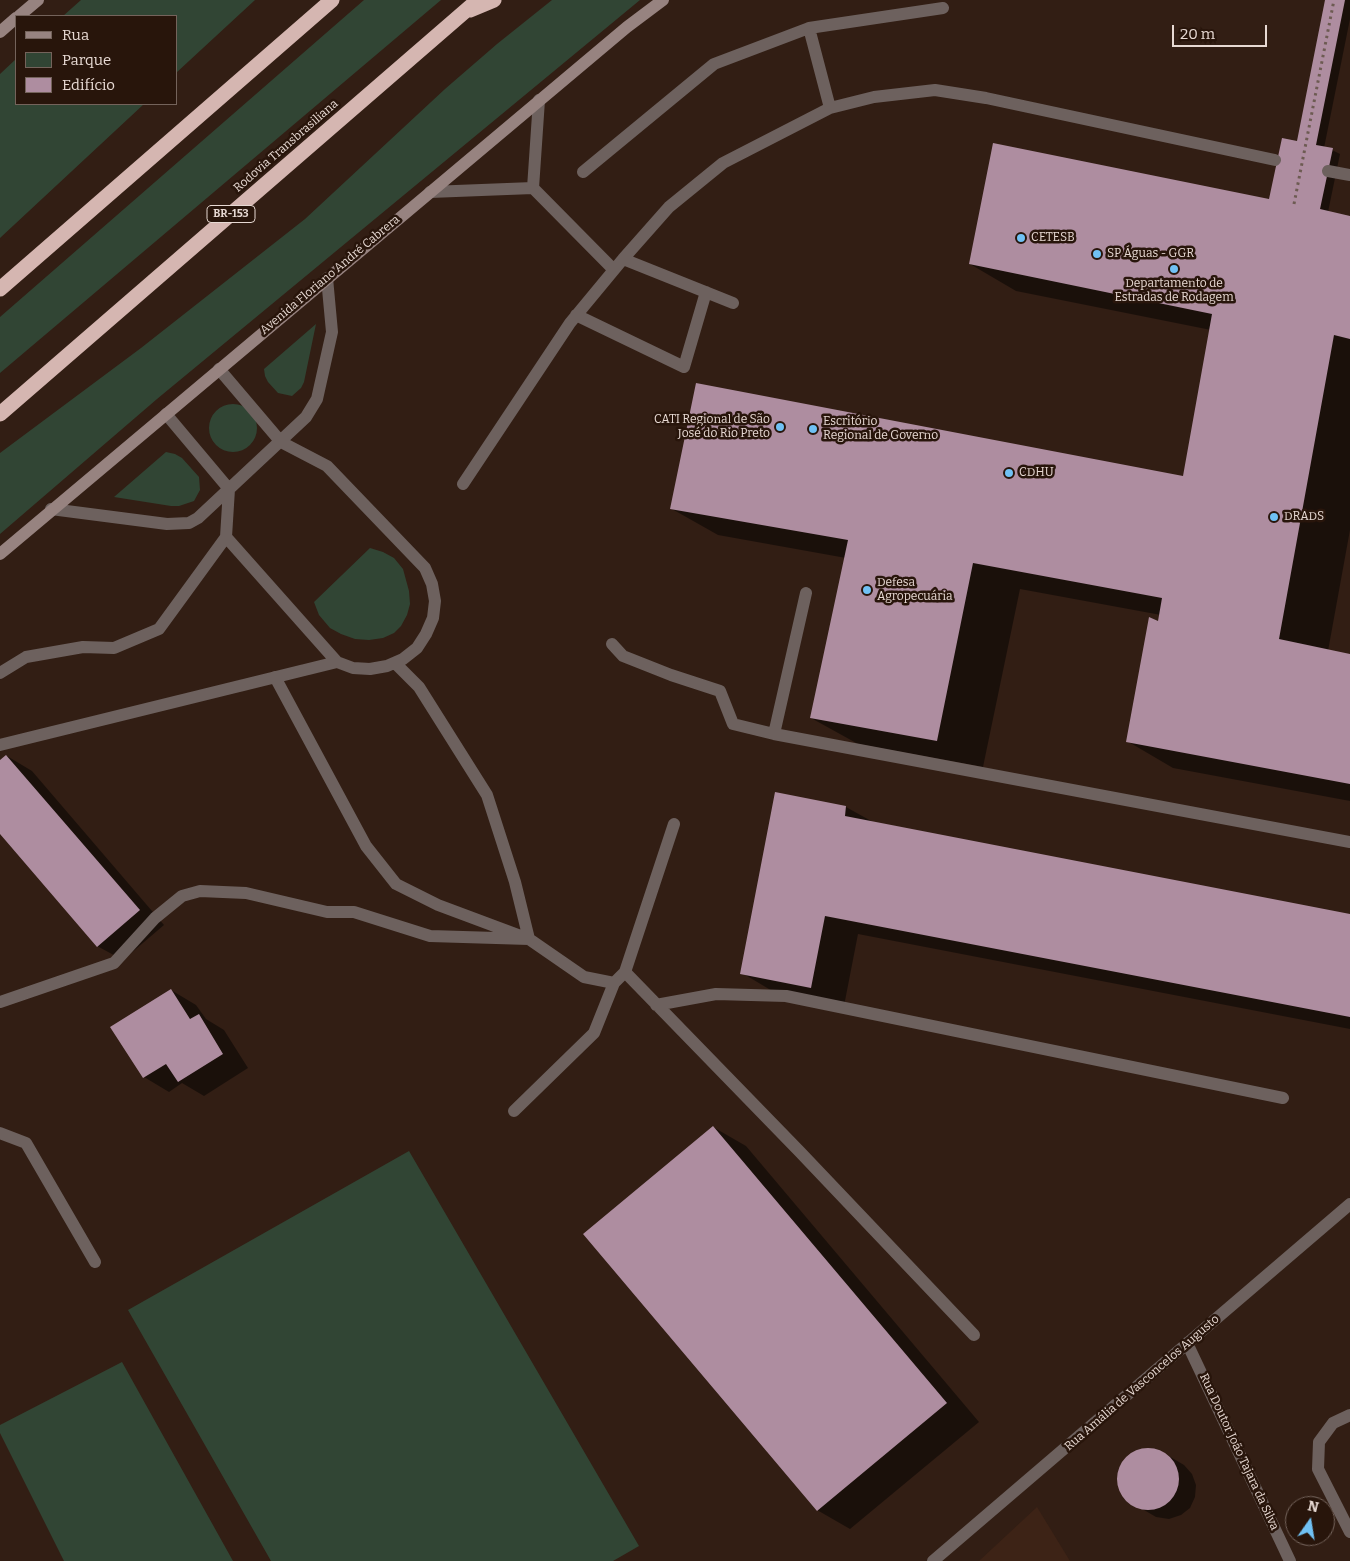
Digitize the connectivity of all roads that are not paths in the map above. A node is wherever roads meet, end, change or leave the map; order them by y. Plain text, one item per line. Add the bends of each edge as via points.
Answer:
1 (38, 0) edge
2 (332, 0) edge
3 (478, 0) edge
4 (494, 0) edge
5 (663, 0) edge
6 (943, 8) dead end
7 (462, 14) junction
8 (20, 15) edge
9 (15, 20) edge
10 (809, 28) junction
11 (0, 32) edge
12 (540, 100) junction
13 (830, 108) junction
14 (1276, 160) dead end
15 (1328, 171) dead end
16 (582, 172) dead end
17 (1350, 175) edge
18 (533, 188) junction
19 (430, 192) junction
20 (623, 259) junction
21 (614, 270) junction
22 (327, 278) junction
23 (0, 290) edge
24 (706, 292) junction
25 (733, 303) dead end
26 (576, 315) junction
27 (219, 369) junction
28 (0, 414) edge
29 (166, 414) junction
30 (280, 442) junction
31 (463, 484) dead end
32 (229, 489) junction
33 (51, 510) junction
34 (226, 537) junction
35 (0, 554) edge
36 (806, 593) dead end
37 (612, 644) dead end
38 (337, 662) junction
39 (395, 662) junction
40 (0, 673) edge
41 (275, 677) junction
42 (774, 734) junction
43 (0, 745) edge
44 (674, 824) dead end
45 (1350, 842) edge
46 (529, 939) junction
47 (625, 972) junction
48 (614, 983) junction
49 (0, 1002) edge
50 (656, 1005) junction
51 (1283, 1098) dead end
52 (514, 1110) dead end
53 (0, 1133) edge
54 (1350, 1204) edge
55 (95, 1262) dead end
56 (974, 1336) dead end
57 (1187, 1344) junction
58 (1350, 1415) edge
59 (1350, 1532) edge
60 (933, 1561) edge
61 (1290, 1561) edge

1 - 8 main road
2 - 23 highway
3 - 7 highway, Rodovia Transbrasiliana / BR-153
4 - 7 highway
5 - 12 main road, Avenida Floriano André Cabrera
6 - 10 street
7 - 28 highway, Rodovia Transbrasiliana / BR-153
9 - 11 main road
10 - 13 street
10 - 16 street via 714,64
12 - 18 street
12 - 19 main road, Avenida Floriano André Cabrera
13 - 14 street via 874,97 935,90
13 - 20 street via 723,163 669,207
15 - 17 street
18 - 19 street
18 - 21 street
19 - 22 main road, Avenida Floriano André Cabrera
20 - 21 street
20 - 24 street
21 - 26 street
22 - 27 main road, Avenida Floriano André Cabrera
22 - 30 street via 332,332 317,399 306,418
24 - 25 street
24 - 26 street via 684,367
26 - 31 street
27 - 29 main road, Avenida Floriano André Cabrera
27 - 30 street
29 - 32 street
29 - 33 main road, Avenida Floriano André Cabrera
30 - 32 street
30 - 39 street via 327,466 426,568 435,601 433,618 417,648
32 - 33 street via 189,523 167,524
32 - 34 street
33 - 35 main road, Avenida Floriano André Cabrera
34 - 38 street
34 - 40 street via 159,629 114,648 83,647 26,657
36 - 42 street
37 - 42 street via 623,656 720,690 732,724
38 - 39 street via 353,668 370,669
38 - 41 street
39 - 46 street via 419,687 487,795 515,882
41 - 43 street
41 - 46 street via 366,846 396,884 438,905
42 - 45 street
44 - 47 street
46 - 48 street via 584,977
46 - 49 street via 430,936 354,912 327,912 246,894 200,891 182,896 155,918 114,963
47 - 48 street
47 - 50 street
48 - 52 street via 594,1033
50 - 51 street via 716,994 786,996
50 - 56 street
53 - 55 street via 26,1143
54 - 57 street, Rua Amália de Vasconcelos Augusto
57 - 60 street, Rua Amália de Vasconcelos Augusto
57 - 61 street, Rua Doutor João Tajara da Silva
58 - 59 street via 1333,1423 1319,1442 1318,1469

